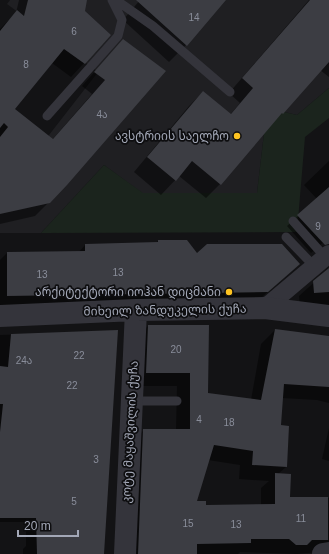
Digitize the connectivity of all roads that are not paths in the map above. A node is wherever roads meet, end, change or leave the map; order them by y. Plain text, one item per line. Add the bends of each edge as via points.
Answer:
1 (112, 0) edge
2 (116, 0) edge
3 (230, 92) dead end
4 (47, 116) dead end
5 (294, 221) dead end
6 (286, 237) dead end
7 (323, 259) edge
8 (265, 308) junction
9 (136, 310) junction
10 (0, 316) edge
11 (329, 316) edge
12 (132, 401) junction
13 (177, 402) dead end
14 (329, 553) edge
15 (125, 554) edge
16 (323, 554) edge

1 - 4 lane via 122,20 118,36
2 - 3 lane via 153,26
5 - 7 lane
6 - 7 lane
7 - 8 street
8 - 9 street, მიხეილ ზანდუკელის ქუჩა
8 - 11 street, მიხეილ ზანდუკელის ქუჩა
9 - 10 street, მიხეილ ზანდუკელის ქუჩა
9 - 12 street, კოტე მაყაშვილის ქუჩა
12 - 13 lane
12 - 15 street, კოტე მაყაშვილის ქუჩა
14 - 16 street

